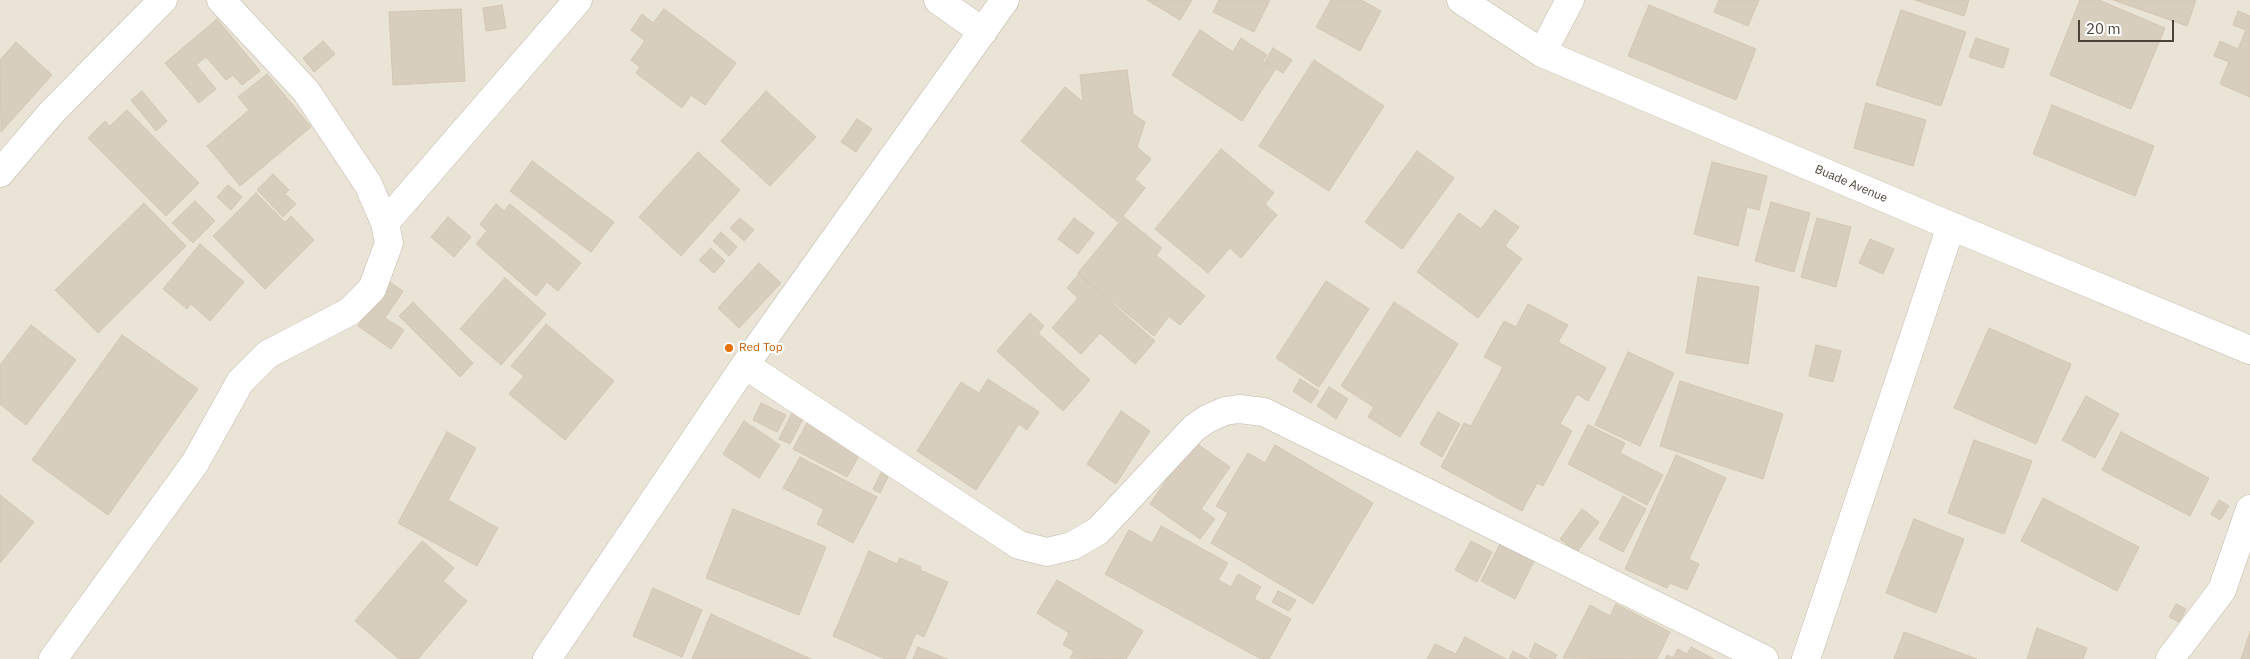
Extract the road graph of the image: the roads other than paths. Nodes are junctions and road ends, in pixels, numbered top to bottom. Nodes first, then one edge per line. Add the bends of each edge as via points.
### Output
1 (163, 0) edge
2 (221, 0) edge
3 (578, 0) edge
4 (938, 0) edge
5 (1005, 0) edge
6 (1461, 0) edge
7 (1570, 0) edge
8 (983, 32) junction
9 (1542, 52) junction
10 (0, 173) edge
11 (385, 222) junction
12 (1951, 226) junction
13 (2250, 350) edge
14 (744, 365) junction
15 (2250, 509) edge
16 (557, 655) edge
17 (53, 659) edge
18 (1764, 659) edge
19 (1806, 659) edge
20 (2170, 659) edge

1 - 10 street via 52,112
2 - 11 street via 306,91 368,184
3 - 11 street
4 - 8 street
5 - 8 street
6 - 9 street, Buade Avenue
7 - 9 street
8 - 14 street
9 - 12 street, Buade Avenue
11 - 17 street via 389,243 372,290 349,312 268,354 240,382 195,463
12 - 13 street, Buade Avenue
12 - 19 street
14 - 16 street
14 - 18 street via 1019,545 1047,552 1072,546 1098,531 1194,428 1207,419 1239,409 1264,412
15 - 20 street via 2222,590

